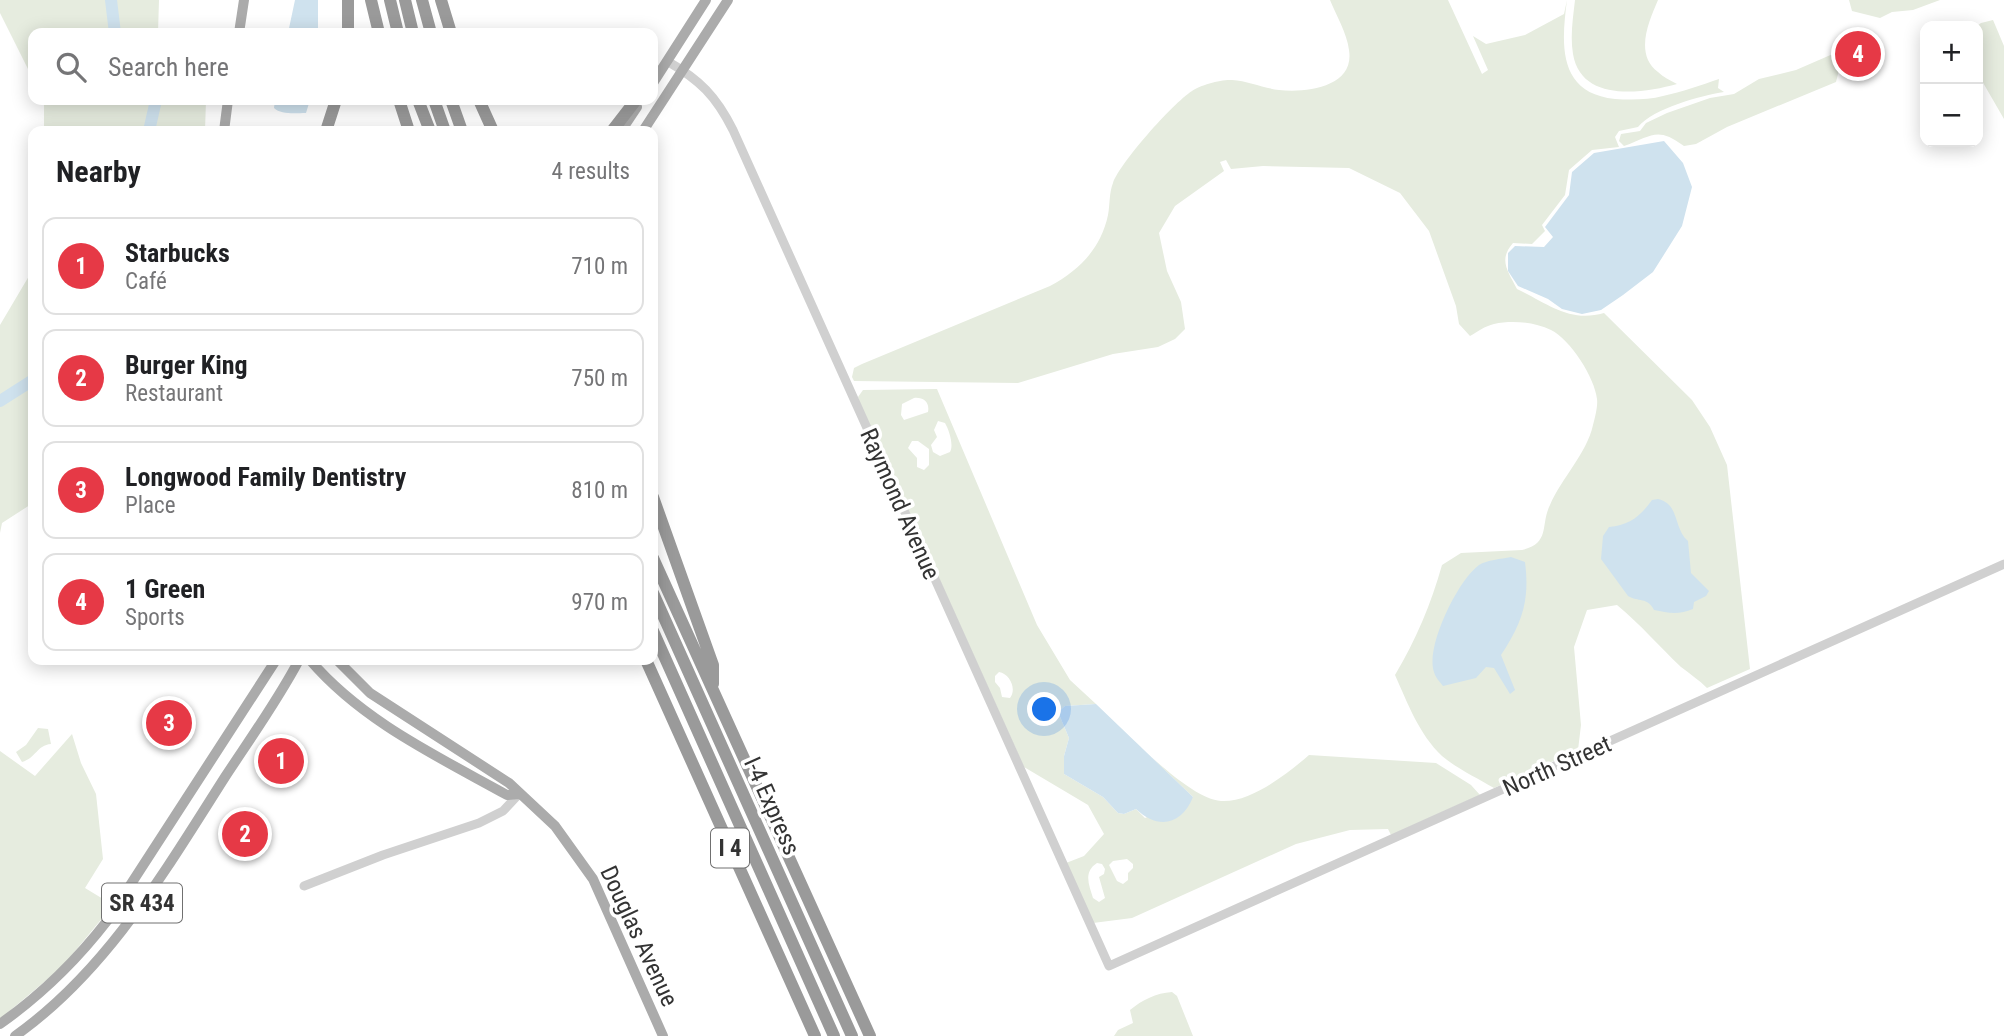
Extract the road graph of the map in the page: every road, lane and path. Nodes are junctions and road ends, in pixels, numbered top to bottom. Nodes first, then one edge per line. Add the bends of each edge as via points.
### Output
1 (244, 0) edge
2 (348, 0) edge
3 (371, 0) edge
4 (390, 0) edge
5 (405, 0) edge
6 (422, 0) edge
7 (441, 0) edge
8 (706, 0) edge
9 (728, 0) edge
10 (240, 28) edge
11 (348, 28) edge
12 (378, 28) edge
13 (397, 28) edge
14 (412, 28) edge
15 (430, 28) edge
16 (449, 28) edge
17 (667, 61) junction
18 (682, 69) junction
19 (658, 75) edge
20 (227, 105) edge
21 (334, 105) edge
22 (401, 105) edge
23 (420, 105) edge
24 (436, 105) edge
25 (453, 105) edge
26 (481, 105) edge
27 (632, 105) edge
28 (639, 105) edge
29 (225, 126) edge
30 (328, 126) edge
31 (408, 126) edge
32 (428, 126) edge
33 (443, 126) edge
34 (460, 126) edge
35 (491, 126) edge
36 (616, 126) edge
37 (624, 126) edge
38 (646, 126) edge
39 (658, 511) edge
40 (2004, 564) edge
41 (658, 569) edge
42 (658, 604) edge
43 (658, 642) edge
44 (273, 665) edge
45 (296, 665) edge
46 (315, 665) edge
47 (342, 665) edge
48 (648, 665) edge
49 (713, 688) junction
50 (519, 794) junction
51 (304, 886) dead end
52 (1109, 967) joint
53 (0, 1024) edge
54 (15, 1036) edge
55 (663, 1036) edge
56 (815, 1036) edge
57 (834, 1036) edge
58 (852, 1036) edge
59 (870, 1036) edge

1 - 10 main road
2 - 11 highway
3 - 12 highway
4 - 13 highway
5 - 14 highway
6 - 15 highway
7 - 16 highway
8 - 17 main road
9 - 18 main road
17 - 18 street, Raymond Avenue
17 - 19 main road
18 - 38 main road
18 - 52 street, Raymond Avenue via 716,99 733,130
20 - 29 main road
21 - 30 highway
22 - 31 highway
23 - 32 highway
24 - 33 highway
25 - 34 highway
26 - 35 highway
27 - 36 highway
28 - 37 main road
39 - 49 highway via 713,665
40 - 52 street, North Street
41 - 49 highway, I 4
42 - 58 highway, I-4 Express
43 - 57 highway, I-4 Express
44 - 53 main road, SR 434 via 107,921 52,983
45 - 54 main road, SR 434 via 122,932 64,997
46 - 50 main road via 350,700 412,742 507,795
47 - 50 main road, Douglas Avenue via 370,693
48 - 56 highway, I 4
49 - 59 highway, I 4
50 - 51 street via 503,811 479,823
50 - 55 main road, Douglas Avenue via 555,826 593,880

